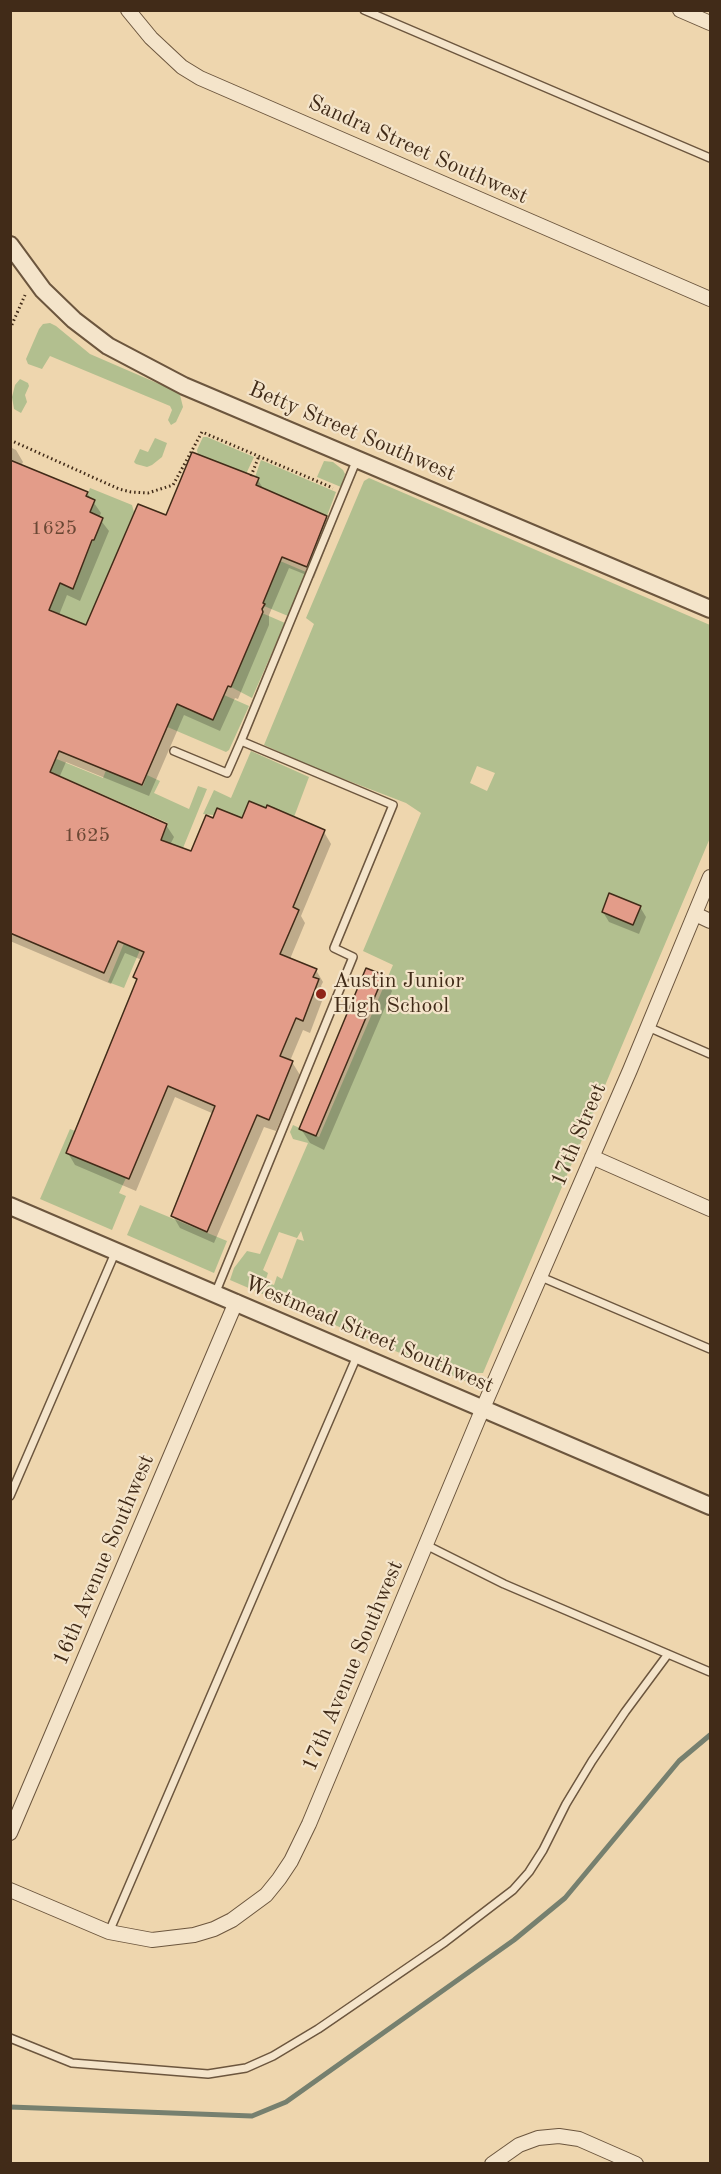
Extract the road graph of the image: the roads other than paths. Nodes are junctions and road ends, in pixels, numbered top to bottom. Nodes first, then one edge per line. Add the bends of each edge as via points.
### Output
1 (128, 10) edge
2 (364, 10) edge
3 (680, 10) edge
4 (711, 23) edge
5 (711, 159) edge
6 (10, 245) edge
7 (711, 299) edge
8 (357, 459) junction
9 (711, 609) edge
10 (241, 741) junction
11 (174, 751) dead end
12 (711, 877) edge
13 (695, 914) junction
14 (711, 921) edge
15 (648, 1027) junction
16 (711, 1054) edge
17 (592, 1157) junction
18 (10, 1206) edge
19 (711, 1209) edge
20 (116, 1251) junction
21 (541, 1277) junction
22 (215, 1294) junction
23 (236, 1302) junction
24 (711, 1349) edge
25 (357, 1355) junction
26 (483, 1408) junction
27 (10, 1496) edge
28 (711, 1506) edge
29 (426, 1545) junction
30 (668, 1654) junction
31 (711, 1672) edge
32 (10, 1833) edge
33 (10, 1890) edge
34 (109, 1932) junction
35 (10, 2038) edge
36 (492, 2163) edge
37 (636, 2163) edge

1 - 7 street, Sandra Street Southwest via 151,38 200,78
2 - 5 lane
3 - 4 street
6 - 8 street, Betty Street Southwest via 45,293 108,346 183,386
8 - 9 street, Betty Street Southwest
8 - 10 lane
10 - 11 lane via 227,773
10 - 22 lane via 393,805 334,948 353,957
12 - 13 street, 17th Street
13 - 14 street
13 - 15 street, 17th Street
15 - 16 lane
15 - 17 street, 17th Street
17 - 19 street
17 - 21 street, 17th Street
18 - 20 street, Westmead Street Southwest
20 - 22 street, Westmead Street Southwest
20 - 27 lane
21 - 24 lane
21 - 26 street, 17th Street
22 - 23 street, Westmead Street Southwest
23 - 25 street, Westmead Street Southwest
23 - 32 street, 16th Avenue Southwest
25 - 26 street, Westmead Street Southwest
25 - 34 lane
26 - 28 street, Westmead Street Southwest
26 - 29 street, 17th Avenue Southwest
29 - 30 lane via 504,1584
29 - 34 street, 17th Avenue Southwest via 309,1824 291,1861 266,1895 214,1929 173,1939 152,1940
30 - 31 lane
30 - 35 lane via 592,1761 543,1850 513,1890 318,2029 246,2068 208,2074 72,2063
33 - 34 street, 17th Avenue Southwest
36 - 37 street via 519,2145 559,2136 579,2139

